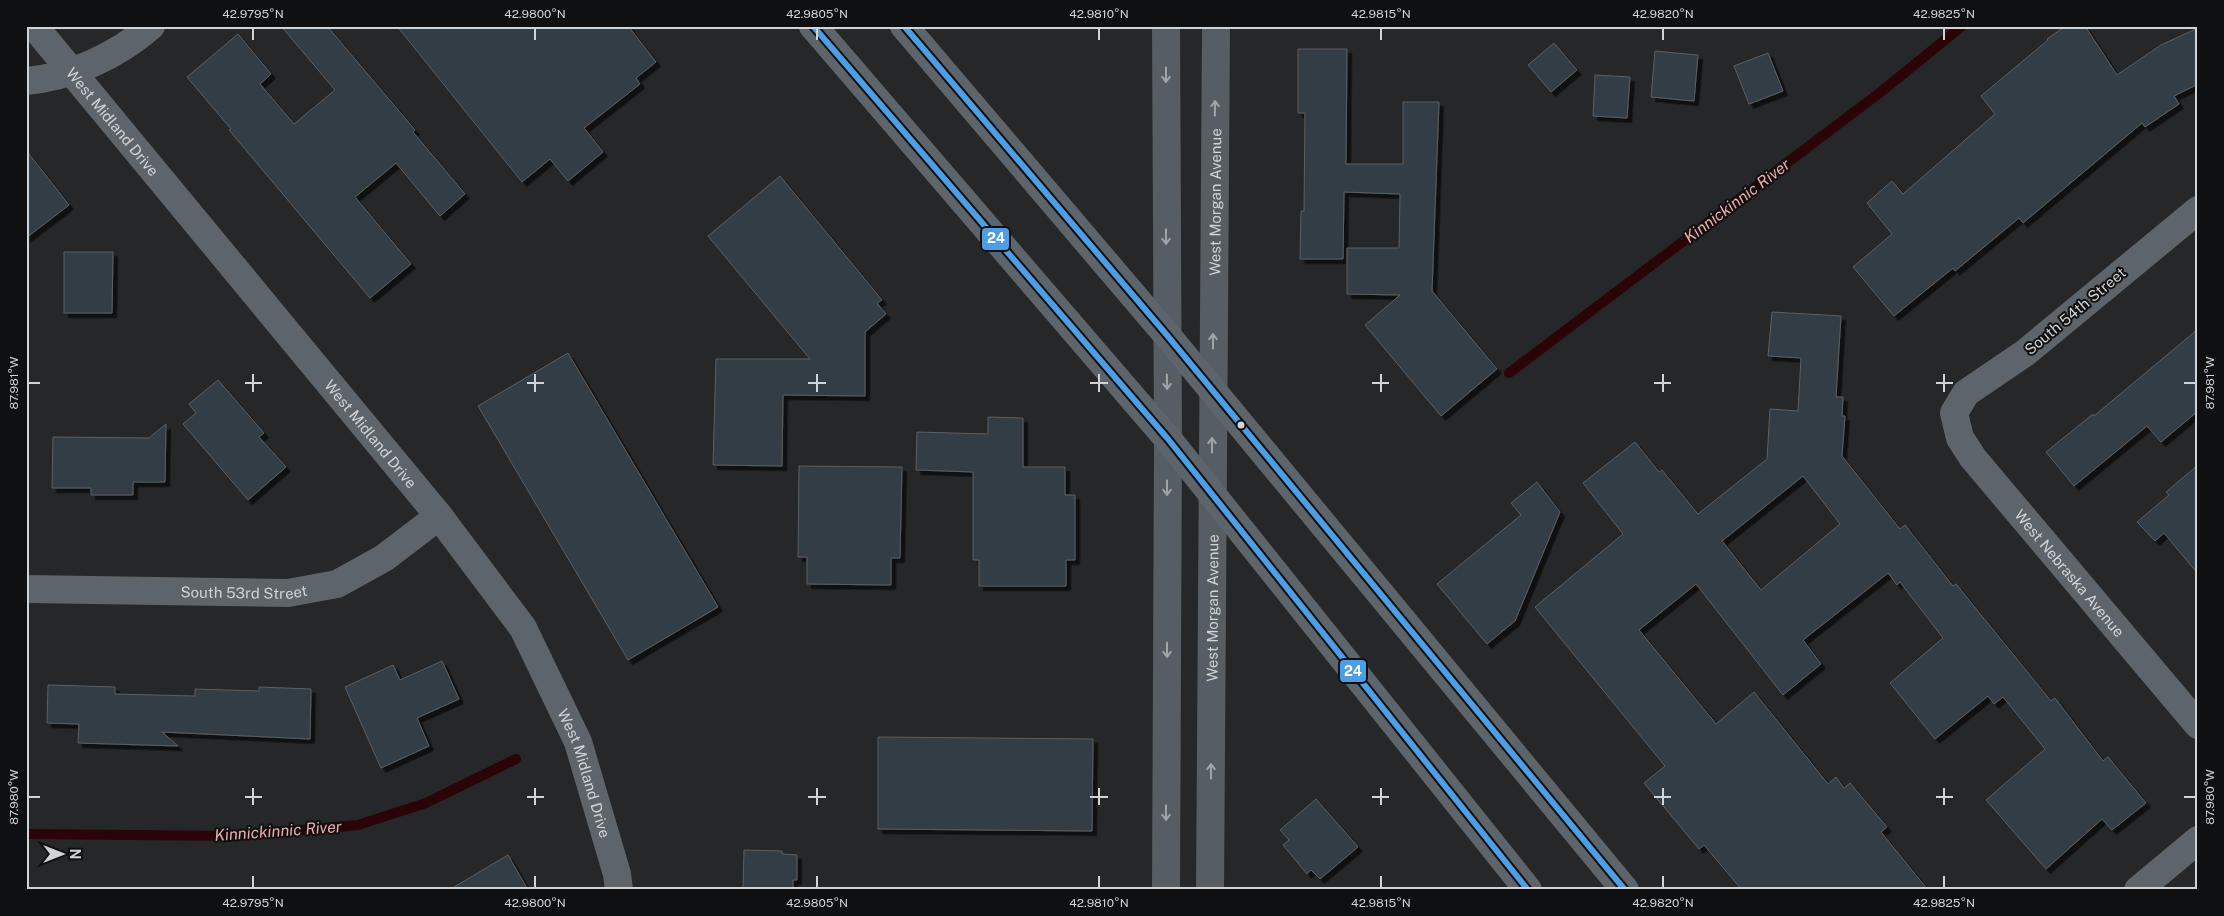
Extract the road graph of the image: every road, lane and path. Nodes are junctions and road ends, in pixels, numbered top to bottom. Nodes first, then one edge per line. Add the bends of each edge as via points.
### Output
1 (34, 26) edge
2 (151, 26) edge
3 (813, 26) edge
4 (904, 26) edge
5 (1166, 26) edge
6 (1216, 26) edge
7 (73, 71) junction
8 (26, 81) edge
9 (2198, 210) edge
10 (1166, 334) junction
11 (1212, 390) junction
12 (1954, 413) joint
13 (1168, 439) junction
14 (1213, 494) junction
15 (439, 516) junction
16 (26, 590) edge
17 (2198, 726) edge
18 (2198, 840) edge
19 (620, 890) edge
20 (1166, 890) edge
21 (1210, 890) edge
22 (1528, 890) edge
23 (1626, 890) edge
24 (2138, 890) edge

1 - 7 street, West Midland Drive
2 - 7 street via 112,53
3 - 13 main road
4 - 10 main road
5 -> 10 street
11 -> 6 street, West Morgan Avenue
7 - 8 street
7 - 15 street, West Midland Drive
9 - 12 street, South 54th Street via 2026,353 1966,393
10 - 11 main road
10 -> 13 street
14 -> 11 street, West Morgan Avenue
11 - 23 main road
12 - 17 street, West Nebraska Avenue via 1960,438 1973,458
13 - 14 main road
13 -> 20 street
21 -> 14 street, West Morgan Avenue
14 - 22 main road
15 - 16 street, South 53rd Street via 384,558 337,584 288,593
15 - 19 street, West Midland Drive via 523,628 578,742
18 - 24 street

